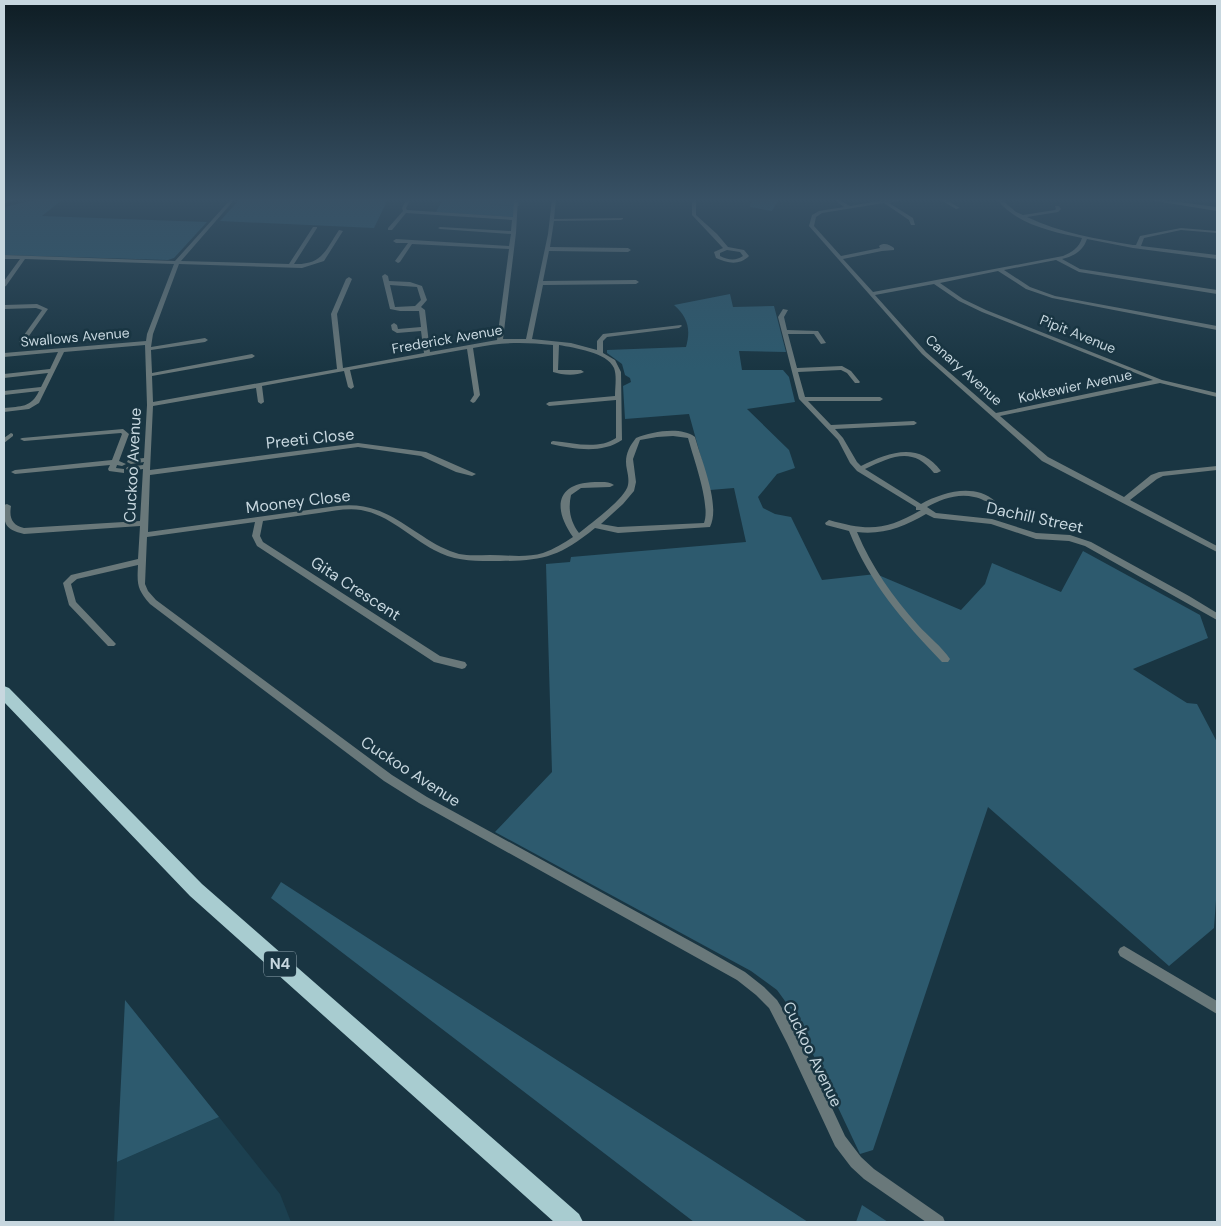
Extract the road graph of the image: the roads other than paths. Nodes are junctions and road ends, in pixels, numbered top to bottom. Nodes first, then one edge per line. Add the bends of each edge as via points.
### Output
1 (182, 256) edge
2 (296, 256) edge
3 (324, 256) edge
4 (401, 256) edge
5 (510, 256) edge
6 (546, 256) edge
7 (718, 256) edge
8 (746, 256) edge
9 (848, 256) edge
10 (1062, 256) edge
11 (4, 257) edge
12 (24, 257) junction
13 (839, 258) joint
14 (1056, 258) junction
15 (398, 261) dead end
16 (177, 262) junction
17 (290, 266) junction
18 (998, 269) junction
19 (385, 276) dead end
20 (349, 279) dead end
21 (636, 282) dead end
22 (935, 282) junction
23 (541, 283) junction
24 (387, 284) junction
25 (4, 285) edge
26 (1217, 292) edge
27 (872, 294) junction
28 (7, 307) edge
29 (417, 308) junction
30 (785, 310) dead end
31 (4, 315) edge
32 (394, 325) dead end
33 (679, 326) dead end
34 (1217, 328) edge
35 (424, 329) junction
36 (785, 332) junction
37 (205, 340) dead end
38 (500, 341) junction
39 (530, 341) junction
40 (22, 342) dead end
41 (823, 343) dead end
42 (556, 344) junction
43 (148, 346) junction
44 (470, 347) junction
45 (62, 350) junction
46 (600, 353) junction
47 (428, 354) junction
48 (4, 355) edge
49 (252, 356) dead end
50 (343, 370) junction
51 (794, 370) junction
52 (52, 372) junction
53 (581, 372) dead end
54 (149, 375) junction
55 (4, 376) edge
56 (1160, 381) junction
57 (857, 382) dead end
58 (259, 386) junction
59 (351, 387) dead end
60 (44, 389) junction
61 (4, 392) edge
62 (1217, 396) edge
63 (618, 398) junction
64 (802, 399) junction
65 (880, 399) dead end
66 (473, 401) dead end
67 (261, 402) dead end
68 (549, 404) dead end
69 (150, 405) junction
70 (4, 410) edge
71 (995, 415) junction
72 (914, 423) dead end
73 (828, 427) junction
74 (10, 435) dead end
75 (24, 439) dead end
76 (4, 441) edge
77 (552, 443) dead end
78 (629, 460) joint
79 (119, 466) joint
80 (131, 466) dead end
81 (148, 466) junction
82 (1217, 468) edge
83 (860, 469) junction
84 (937, 471) dead end
85 (15, 472) dead end
86 (472, 474) dead end
87 (610, 485) dead end
88 (991, 501) dead end
89 (1124, 501) junction
90 (7, 506) dead end
91 (922, 510) junction
92 (259, 519) junction
93 (145, 523) junction
94 (829, 523) dead end
95 (593, 525) junction
96 (852, 529) junction
97 (144, 535) junction
98 (578, 537) junction
99 (1217, 549) edge
100 (142, 560) junction
101 (1217, 617) edge
102 (111, 644) dead end
103 (945, 659) dead end
104 (462, 665) dead end
105 (4, 692) edge
106 (1124, 952) dead end
107 (1217, 1008) edge
108 (571, 1222) edge
109 (938, 1222) edge

1 - 16 street, Cuckoo Avenue
2 - 17 street
3 - 17 street via 302,266
4 - 15 street
5 - 38 street
6 - 23 street
7 - 8 street via 732,261
9 - 13 street
10 - 14 street
11 - 12 street
12 - 16 street
12 - 25 street
13 - 27 street, Canary Avenue
14 - 18 street
14 - 26 street via 1079,270
16 - 17 street
16 - 43 street, Cuckoo Avenue
18 - 22 street
18 - 34 street via 1028,288 1054,297
19 - 24 street
20 - 50 street via 334,314
21 - 23 street
22 - 27 street
22 - 56 street, Pipit Avenue via 984,311
23 - 39 street
24 - 29 street via 392,308
24 - 29 street via 418,286 424,298
27 - 71 street, Canary Avenue via 924,353
28 - 31 street
28 - 40 street via 38,306 45,309
29 - 35 street via 422,310
30 - 36 street via 781,318
32 - 35 street via 397,331
33 - 46 street via 605,335 600,340
35 - 47 street
36 - 41 street via 816,332
36 - 51 street
37 - 43 street, Swallows Avenue
38 - 39 street, Frederick Avenue
38 - 44 street, Frederick Avenue
39 - 42 street, Frederick Avenue
42 - 46 street, Frederick Avenue
42 - 53 street via 555,371
43 - 45 street, Swallows Avenue
43 - 54 street, Cuckoo Avenue
44 - 47 street, Frederick Avenue
44 - 66 street via 477,395
45 - 48 street, Swallows Avenue
45 - 52 street
46 - 63 street via 616,365
47 - 50 street, Frederick Avenue
49 - 54 street
50 - 58 street, Frederick Avenue
50 - 59 street
51 - 57 street via 842,368
51 - 64 street
52 - 55 street
52 - 60 street
54 - 69 street, Cuckoo Avenue
56 - 62 street, Pipit Avenue
56 - 71 street, Kokkewier Avenue
58 - 67 street
58 - 69 street, Frederick Avenue
60 - 61 street
60 - 70 street via 34,405
63 - 68 street
63 - 77 street via 620,436 617,442 592,446
64 - 65 street
64 - 73 street
69 - 81 street, Cuckoo Avenue
71 - 89 street, Canary Avenue via 1045,459
72 - 73 street
73 - 83 street via 841,439
74 - 76 street
75 - 79 street via 123,431 126,434
78 - 95 street, Mooney Close via 633,475 631,490
78 - 95 street via 636,442 643,437 681,434 690,437 706,491 710,523 704,527 638,530
79 - 85 street
80 - 81 street, Preeti Close
81 - 86 street, Preeti Close via 358,445 423,454
81 - 93 street, Cuckoo Avenue
82 - 89 street via 1162,474
83 - 84 street via 892,457 911,455 925,459
83 - 91 street
87 - 98 street via 574,487 567,494 567,519
88 - 91 street via 980,494 960,492 941,498
89 - 99 street, Canary Avenue
90 - 93 street via 7,522 24,531
91 - 96 street via 891,529
91 - 101 street, Dachill Street via 944,517 1001,524 1036,536 1081,541
92 - 97 street, Mooney Close
92 - 98 street, Mooney Close via 337,508 364,508 447,553 472,558 503,559 548,554
92 - 104 street, Gita Crescent via 256,536 260,544 437,659
93 - 97 street, Cuckoo Avenue
94 - 96 street
95 - 98 street, Mooney Close
96 - 103 street via 875,580
97 - 100 street, Cuckoo Avenue
100 - 102 street via 74,577 67,583 72,603
100 - 109 street, Cuckoo Avenue via 141,584 148,597 368,765 423,800 741,976 760,991 781,1015 840,1141 856,1162
105 - 108 highway, N4 via 196,890
106 - 107 street

